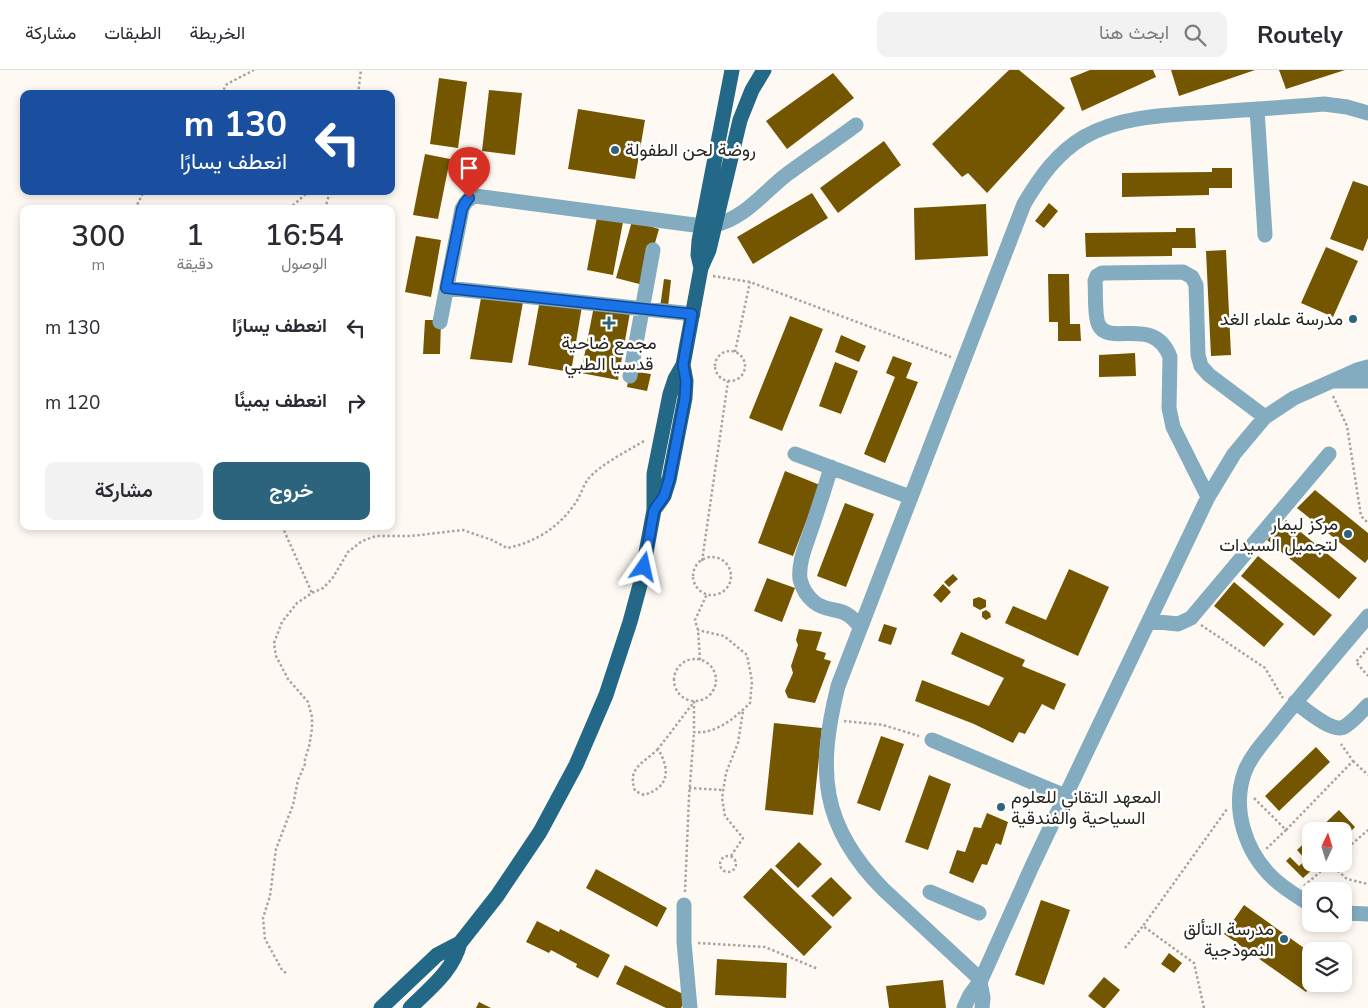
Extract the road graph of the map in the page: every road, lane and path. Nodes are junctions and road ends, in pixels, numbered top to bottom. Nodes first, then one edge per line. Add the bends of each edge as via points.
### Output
1 (254, 70) edge
2 (361, 70) edge
3 (732, 70) edge
4 (764, 70) edge
5 (223, 90) edge
6 (358, 90) edge
7 (1257, 109) junction
8 (1368, 113) edge
9 (856, 125) dead end
10 (305, 195) edge
11 (293, 205) edge
12 (709, 225) junction
13 (1265, 235) dead end
14 (653, 250) dead end
15 (700, 271) junction
16 (750, 282) junction
17 (446, 288) junction
18 (643, 309) junction
19 (692, 314) junction
20 (440, 322) dead end
21 (735, 352) junction
22 (964, 362) junction
23 (683, 365) junction
24 (1368, 367) edge
25 (630, 376) dead end
26 (728, 381) junction
27 (1331, 382) junction
28 (1368, 382) edge
29 (1266, 416) junction
30 (663, 431) junction
31 (795, 454) dead end
32 (1329, 454) dead end
33 (831, 468) junction
34 (910, 497) junction
35 (1208, 497) junction
36 (654, 510) junction
37 (1368, 522) edge
38 (284, 530) edge
39 (702, 561) junction
40 (312, 593) junction
41 (707, 594) junction
42 (1368, 616) edge
43 (1191, 618) junction
44 (1149, 621) junction
45 (860, 627) junction
46 (698, 630) junction
47 (1368, 648) edge
48 (700, 660) junction
49 (1368, 676) edge
50 (694, 701) junction
51 (1295, 702) junction
52 (1368, 706) edge
53 (744, 709) junction
54 (844, 721) dead end
55 (694, 732) junction
56 (926, 738) joint
57 (1341, 744) dead end
58 (658, 749) junction
59 (1353, 761) junction
60 (1368, 775) edge
61 (690, 788) junction
62 (723, 790) junction
63 (1239, 791) junction
64 (1065, 796) junction
65 (1286, 830) junction
66 (1368, 830) edge
67 (1352, 844) edge
68 (731, 856) junction
69 (1256, 858) junction
70 (1321, 872) edge
71 (1340, 872) edge
72 (1368, 884) edge
73 (930, 892) dead end
74 (1294, 895) junction
75 (1302, 899) edge
76 (684, 905) joint
77 (979, 913) dead end
78 (1352, 913) edge
79 (1368, 914) edge
80 (1143, 926) junction
81 (684, 942) junction
82 (460, 943) junction
83 (1125, 948) dead end
84 (818, 969) dead end
85 (286, 973) dead end
86 (981, 981) junction
87 (380, 1008) edge
88 (410, 1008) edge
89 (690, 1008) edge
90 (964, 1008) edge
91 (982, 1008) edge
92 (1204, 1008) edge

1 - 5 path via 227,84
2 - 6 path
3 - 12 main road
4 - 12 main road via 740,120
7 - 8 street via 1324,104
7 - 13 street
7 - 22 street via 1174,115 1114,124 1084,137 1059,155 1024,204
9 - 12 street via 786,175 740,215
10 - 11 path
12 - 15 main road via 709,250
12 - 17 street via 475,196 469,198 462,209
14 - 18 street
15 - 16 path
15 - 19 main road
16 - 21 path
16 - 22 path
17 - 18 street
17 - 20 street
18 - 19 street
18 - 25 street
19 - 23 main road
21 - 26 path via 742,358 744,372 737,379
21 - 26 path via 720,355 715,363 716,373
22 - 34 street
23 - 30 main road via 672,386
23 - 36 main road via 686,389 669,480 664,496
24 - 27 street
26 - 39 path
27 - 28 street
27 - 29 street via 1294,398
27 - 37 path via 1347,426 1361,516
29 - 35 street via 1234,454
29 - 35 street via 1201,366 1196,285 1192,277 1183,272 1102,273 1097,276 1101,329 1153,336 1168,351 1169,408 1173,427
30 - 36 main road via 654,474
30 - 40 path via 611,461 588,479 577,501 557,526 538,538 507,548 463,530 376,536 362,541 348,552 332,579
31 - 33 street
32 - 43 street
33 - 34 street
33 - 45 street via 802,560 800,580 806,594 817,604 848,614
34 - 45 street
35 - 44 street
36 - 82 main road via 630,622 592,730 540,832 497,896
38 - 40 path
39 - 41 path via 694,570 694,582
39 - 41 path via 720,559 730,574 724,590 719,594
40 - 85 path via 297,603 282,622 274,643 276,656 288,679 308,702 312,717 310,747 276,849 270,896 263,918 265,940
41 - 46 path via 694,620
42 - 51 street
43 - 44 street via 1178,624
43 - 51 path via 1265,668 1283,698
44 - 64 street
45 - 86 street via 838,686 830,720 826,748 830,805 840,831 871,877
46 - 48 path
46 - 53 path via 724,636 747,655 752,681 750,703
47 - 49 path via 1356,662
48 - 50 path via 712,667 716,680 712,693
48 - 50 path via 681,665 675,678 682,696
50 - 55 path
50 - 58 path
51 - 52 street via 1337,728 1345,726
51 - 63 street via 1245,769
53 - 55 path via 720,726
53 - 62 path via 738,743
54 - 56 path via 883,725
55 - 61 path
56 - 64 street
57 - 59 path
58 - 58 path via 665,761 665,780 656,792 644,795 635,791 632,781 635,770 640,762
59 - 60 path
59 - 65 path
61 - 62 path
61 - 76 path
62 - 68 path via 725,816 743,838
63 - 65 path
63 - 69 street via 1241,820
63 - 80 path
64 - 86 street
65 - 69 path
66 - 67 path
68 - 68 path via 721,860 726,871 733,870 736,865
69 - 74 street
70 - 74 path
71 - 72 path via 1347,878
73 - 77 street
74 - 75 street
76 - 81 street
78 - 79 street
80 - 83 path
80 - 92 path via 1194,963
81 - 84 path via 765,947
81 - 89 street
82 - 87 main road via 437,955
82 - 88 main road via 450,968
86 - 90 street
86 - 91 street

